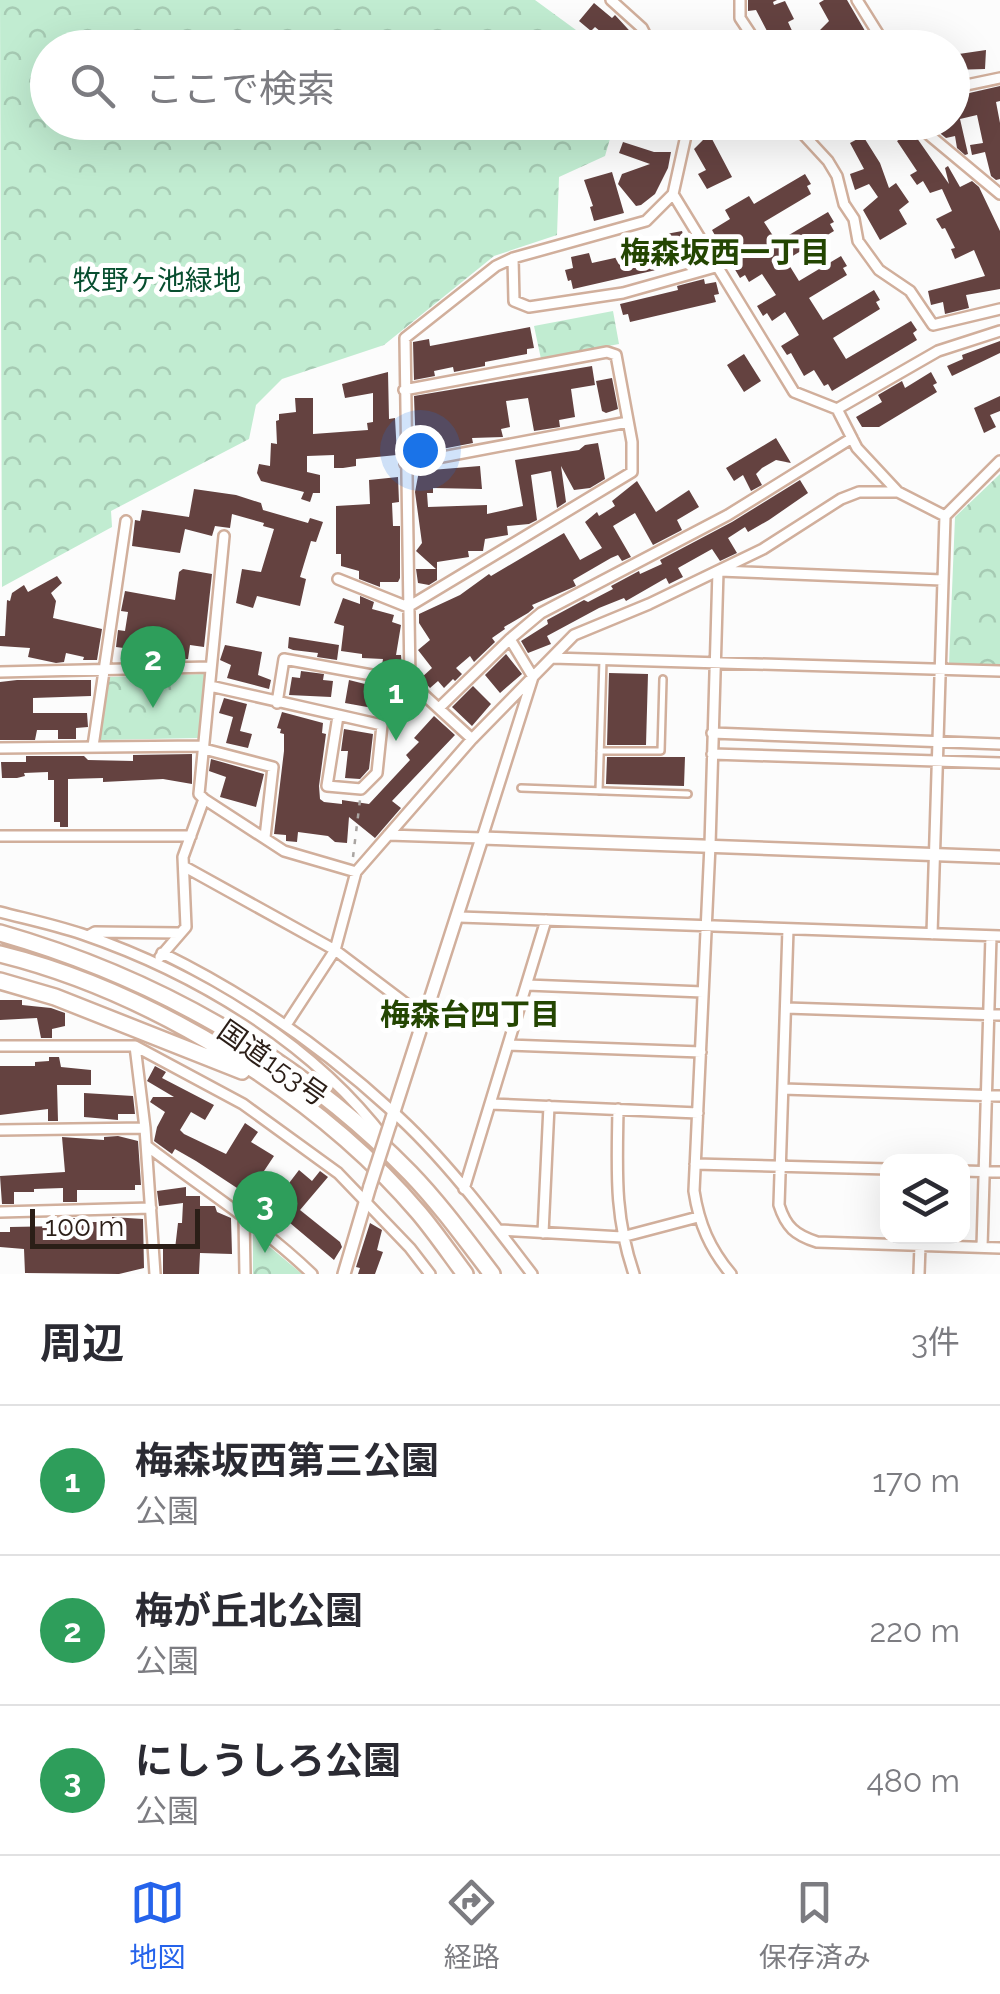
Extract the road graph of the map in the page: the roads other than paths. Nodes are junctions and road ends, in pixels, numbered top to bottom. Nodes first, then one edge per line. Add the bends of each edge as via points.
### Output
1 (611, 0) edge
2 (740, 0) edge
3 (857, 0) edge
4 (643, 30) edge
5 (748, 30) edge
6 (876, 30) edge
7 (1000, 78) edge
8 (970, 84) edge
9 (685, 140) edge
10 (809, 140) edge
11 (935, 140) edge
12 (674, 194) junction
13 (1000, 194) edge
14 (513, 258) junction
15 (719, 266) junction
16 (1000, 310) edge
17 (1000, 331) edge
18 (404, 390) junction
19 (838, 408) junction
20 (628, 422) junction
21 (852, 438) junction
22 (1000, 462) edge
23 (405, 464) junction
24 (898, 492) junction
25 (946, 516) junction
26 (126, 520) dead end
27 (224, 536) dead end
28 (718, 571) junction
29 (338, 579) dead end
30 (942, 580) junction
31 (408, 608) junction
32 (510, 639) junction
33 (552, 658) junction
34 (603, 660) junction
35 (714, 663) junction
36 (210, 667) junction
37 (940, 670) junction
38 (104, 671) junction
39 (0, 672) edge
40 (1000, 672) edge
41 (533, 677) junction
42 (663, 680) dead end
43 (410, 682) junction
44 (210, 686) junction
45 (276, 702) junction
46 (440, 708) junction
47 (338, 716) junction
48 (712, 733) junction
49 (472, 739) junction
50 (938, 742) junction
51 (1000, 744) edge
52 (93, 746) junction
53 (0, 748) edge
54 (204, 748) junction
55 (600, 750) junction
56 (712, 754) junction
57 (938, 761) junction
58 (1000, 763) edge
59 (521, 788) dead end
60 (599, 790) junction
61 (688, 794) dead end
62 (204, 799) junction
63 (388, 834) junction
64 (0, 836) edge
65 (191, 836) junction
66 (264, 838) junction
67 (482, 838) junction
68 (710, 845) junction
69 (934, 855) junction
70 (1000, 857) edge
71 (185, 867) junction
72 (354, 871) junction
73 (0, 912) edge
74 (459, 918) junction
75 (546, 920) junction
76 (706, 926) junction
77 (788, 929) junction
78 (0, 932) edge
79 (180, 932) junction
80 (932, 934) junction
81 (88, 936) junction
82 (996, 936) edge
83 (334, 950) junction
84 (162, 953) junction
85 (0, 954) edge
86 (155, 964) junction
87 (0, 981) edge
88 (527, 984) junction
89 (703, 992) junction
90 (786, 1008) junction
91 (994, 1015) edge
92 (426, 1018) junction
93 (286, 1025) junction
94 (508, 1044) junction
95 (0, 1046) edge
96 (136, 1046) junction
97 (700, 1052) junction
98 (270, 1081) junction
99 (783, 1088) junction
100 (986, 1096) junction
101 (1000, 1096) edge
102 (490, 1104) junction
103 (549, 1106) junction
104 (618, 1109) junction
105 (698, 1113) junction
106 (392, 1118) junction
107 (146, 1128) junction
108 (0, 1130) edge
109 (146, 1146) junction
110 (695, 1164) junction
111 (781, 1166) junction
112 (880, 1169) edge
113 (970, 1171) edge
114 (983, 1172) junction
115 (1000, 1172) edge
116 (412, 1175) junction
117 (464, 1189) junction
118 (366, 1200) junction
119 (150, 1208) junction
120 (0, 1212) edge
121 (244, 1216) junction
122 (698, 1217) junction
123 (499, 1230) junction
124 (543, 1233) junction
125 (622, 1237) junction
126 (920, 1245) junction
127 (982, 1247) junction
128 (1000, 1248) edge
129 (155, 1274) edge
130 (245, 1274) edge
131 (312, 1274) edge
132 (344, 1274) edge
133 (430, 1274) edge
134 (465, 1274) edge
135 (492, 1274) edge
136 (532, 1274) edge
137 (634, 1274) edge
138 (731, 1274) edge
139 (919, 1274) edge

1 - 4 street
2 - 5 street
3 - 6 street
7 - 8 street
9 - 12 street
10 - 16 street via 837,176 858,241 880,270 910,290 933,325
11 - 13 street
12 - 14 street via 646,221
12 - 15 street
14 - 15 street via 514,302 529,307 623,293
14 - 18 street via 405,338
15 - 19 street via 794,392
17 - 19 street via 938,352
18 - 20 street via 607,352 616,355
18 - 23 street
19 - 21 street
20 - 23 street
20 - 31 street via 632,472
21 - 24 street
21 - 32 street via 728,515 541,613
22 - 25 street
23 - 31 street
24 - 25 street
24 - 28 street via 841,499
25 - 30 street
26 - 38 street
27 - 36 street
28 - 30 street
28 - 33 street via 574,635
28 - 35 street
29 - 31 street
30 - 37 street
31 - 43 street
32 - 41 street
32 - 46 street
33 - 34 street
33 - 41 street
34 - 35 street
34 - 55 lane
35 - 37 street
35 - 48 street
36 - 38 street
36 - 44 street
37 - 40 street
37 - 50 street
38 - 39 street
38 - 52 street
41 - 49 street
41 - 67 street
42 - 55 lane via 661,750
43 - 45 street via 284,658
43 - 46 street
44 - 45 street
44 - 54 street
45 - 47 street
46 - 49 street
47 - 47 street via 382,725 377,773 362,789 327,786
48 - 50 street
48 - 56 street
49 - 63 street
50 - 51 street
50 - 57 street
52 - 53 street
52 - 54 street
54 - 62 street
54 - 66 street via 273,767
55 - 60 lane
56 - 57 street
56 - 68 street
57 - 58 street
57 - 69 street
59 - 60 lane
60 - 61 lane
62 - 65 street
62 - 66 street
63 - 67 street
63 - 72 street
64 - 65 street
65 - 71 street
66 - 72 street via 284,851
67 - 68 street
67 - 74 street
68 - 69 street
68 - 76 street
69 - 70 street
69 - 80 street
71 - 79 street via 186,927
71 - 83 street
72 - 83 street
73 - 81 street
74 - 75 street
74 - 92 street
75 - 76 street
75 - 88 street
76 - 77 street
76 - 89 street
77 - 80 street
77 - 90 street
78 - 116 highway, 国道153号 via 115,972 217,1023 322,1096
79 - 81 street
79 - 84 street
80 - 82 street
81 - 86 street
82 - 91 street
83 - 92 street
83 - 93 street
84 - 86 street
84 - 93 street
85 - 98 highway, 国道153号 via 149,1008
86 - 116 street via 235,1007 333,1080
87 - 98 highway
88 - 89 street
88 - 94 street
89 - 97 street
90 - 91 street
90 - 99 street
91 - 100 street
92 - 106 street
93 - 106 street
94 - 97 street
94 - 102 street
95 - 96 street
96 - 107 street
96 - 118 street via 243,1104
97 - 105 street
98 - 134 highway, 国道153号 via 418,1211
99 - 100 street
99 - 111 street
100 - 101 street
100 - 114 street
102 - 103 street
102 - 117 street
103 - 104 street
103 - 124 street
104 - 105 street
104 - 125 street
105 - 110 street
106 - 117 street
106 - 118 street, bridge
107 - 108 street
107 - 109 street
109 - 119 street
109 - 121 street
110 - 111 street
110 - 122 street
111 - 112 street
111 - 126 street via 779,1205 785,1224 799,1236
113 - 114 street
114 - 115 street
114 - 127 street
116 - 135 highway, 国道153号
117 - 123 street
118 - 132 street
118 - 133 street
119 - 120 street
119 - 129 street
121 - 130 street
121 - 131 street
122 - 125 street
122 - 138 street
123 - 124 street
123 - 136 street
124 - 125 street
125 - 137 street
126 - 127 street
126 - 139 street
127 - 128 street

